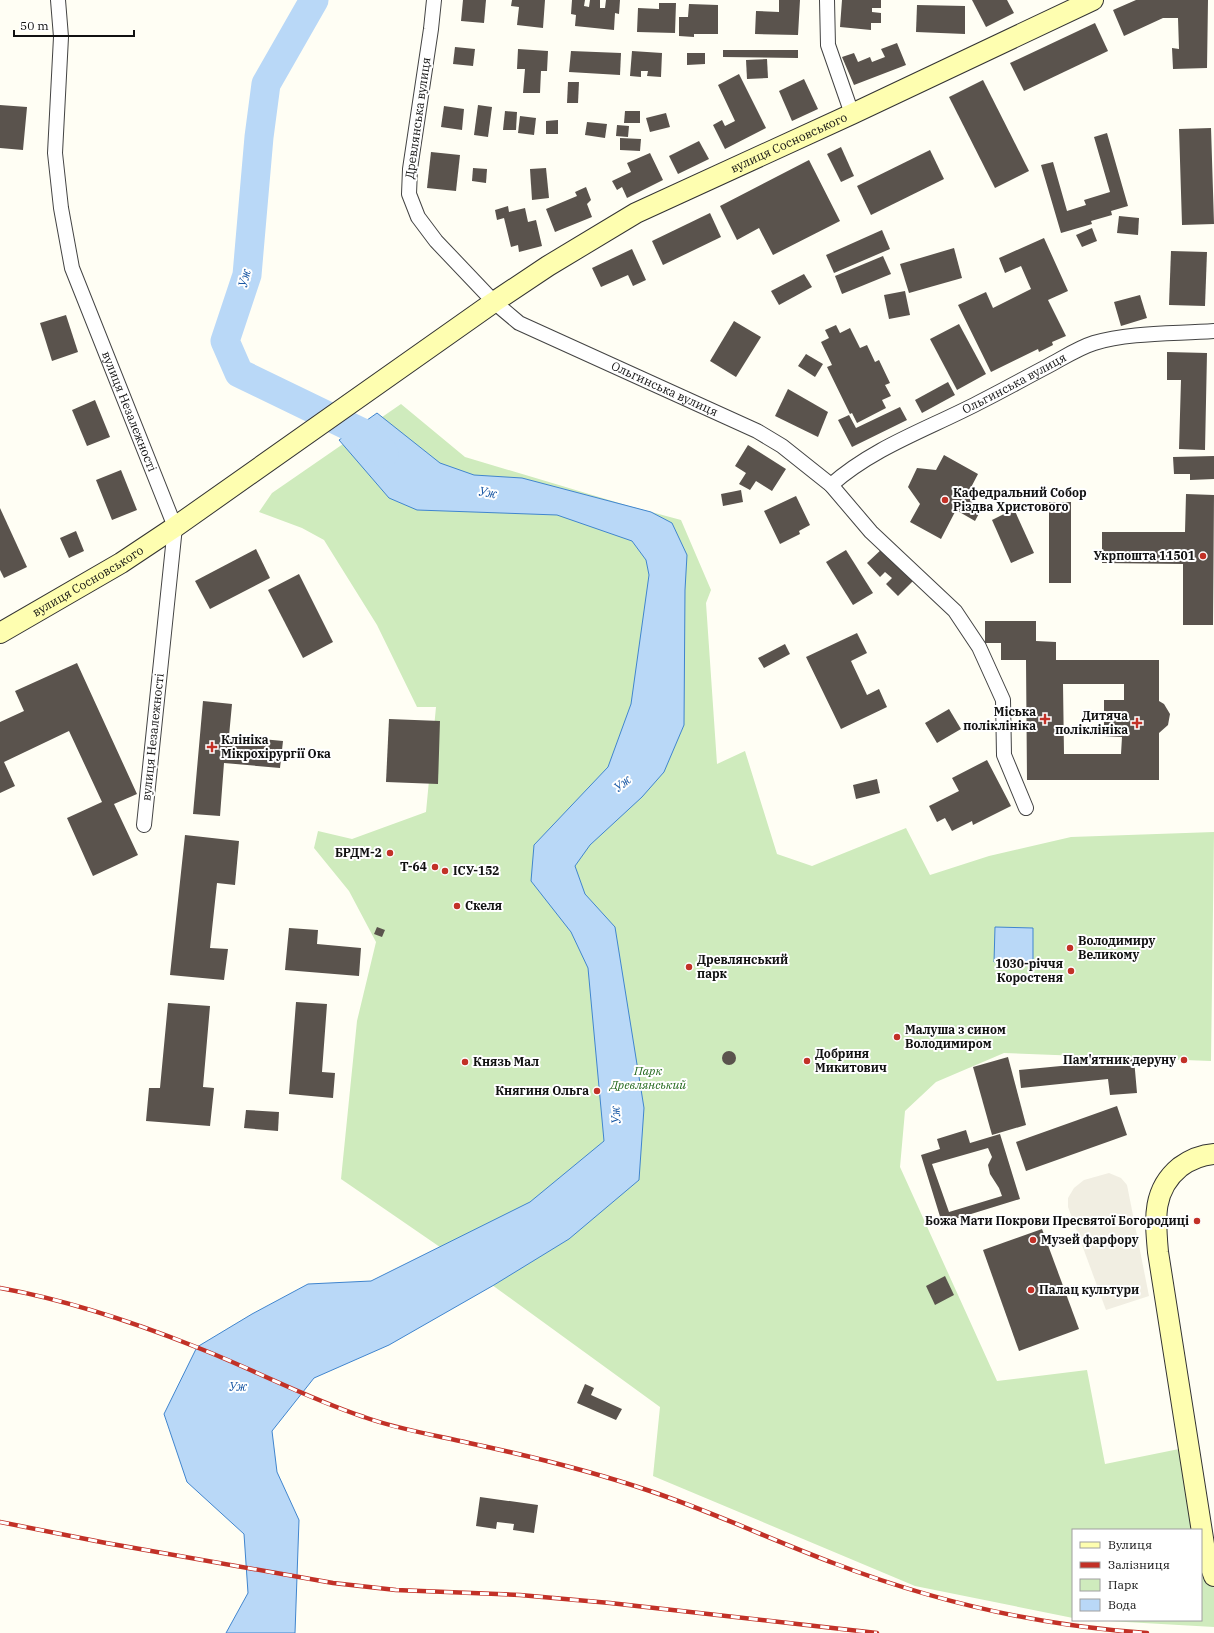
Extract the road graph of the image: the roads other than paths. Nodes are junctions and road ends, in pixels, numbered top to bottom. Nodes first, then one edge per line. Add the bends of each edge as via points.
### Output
1 (58, 0) edge
2 (434, 0) edge
3 (827, 0) edge
4 (1093, 0) edge
5 (852, 114) junction
6 (494, 302) junction
7 (1214, 331) edge
8 (831, 485) junction
9 (175, 527) junction
10 (0, 633) edge
11 (1026, 808) dead end
12 (144, 825) dead end
13 (1214, 1154) edge
14 (1202, 1529) edge
15 (1202, 1532) edge
16 (1214, 1576) edge

1 - 9 street, вулиця Незалежності via 61,37 55,152 60,208 72,268
2 - 6 street, Древлянська вулиця via 410,169 409,194 418,217 436,241
3 - 5 street via 828,44
4 - 5 street, вулиця Сосновського
5 - 6 street, вулиця Сосновського via 636,213
6 - 8 street, Ольгинська вулиця via 519,323 757,431 782,446
6 - 9 street, вулиця Сосновського
7 - 8 street, Ольгинська вулиця via 1130,337 1093,344 1072,352 976,404 868,456
8 - 11 street, Ольгинська вулиця via 871,532 955,611 979,647 1003,700 1004,755
9 - 10 street, вулиця Сосновського via 121,563
9 - 12 street, вулиця Незалежності
13 - 14 street via 1205,1154 1190,1160 1164,1185 1158,1200 1155,1224
15 - 16 street via 1205,1551

